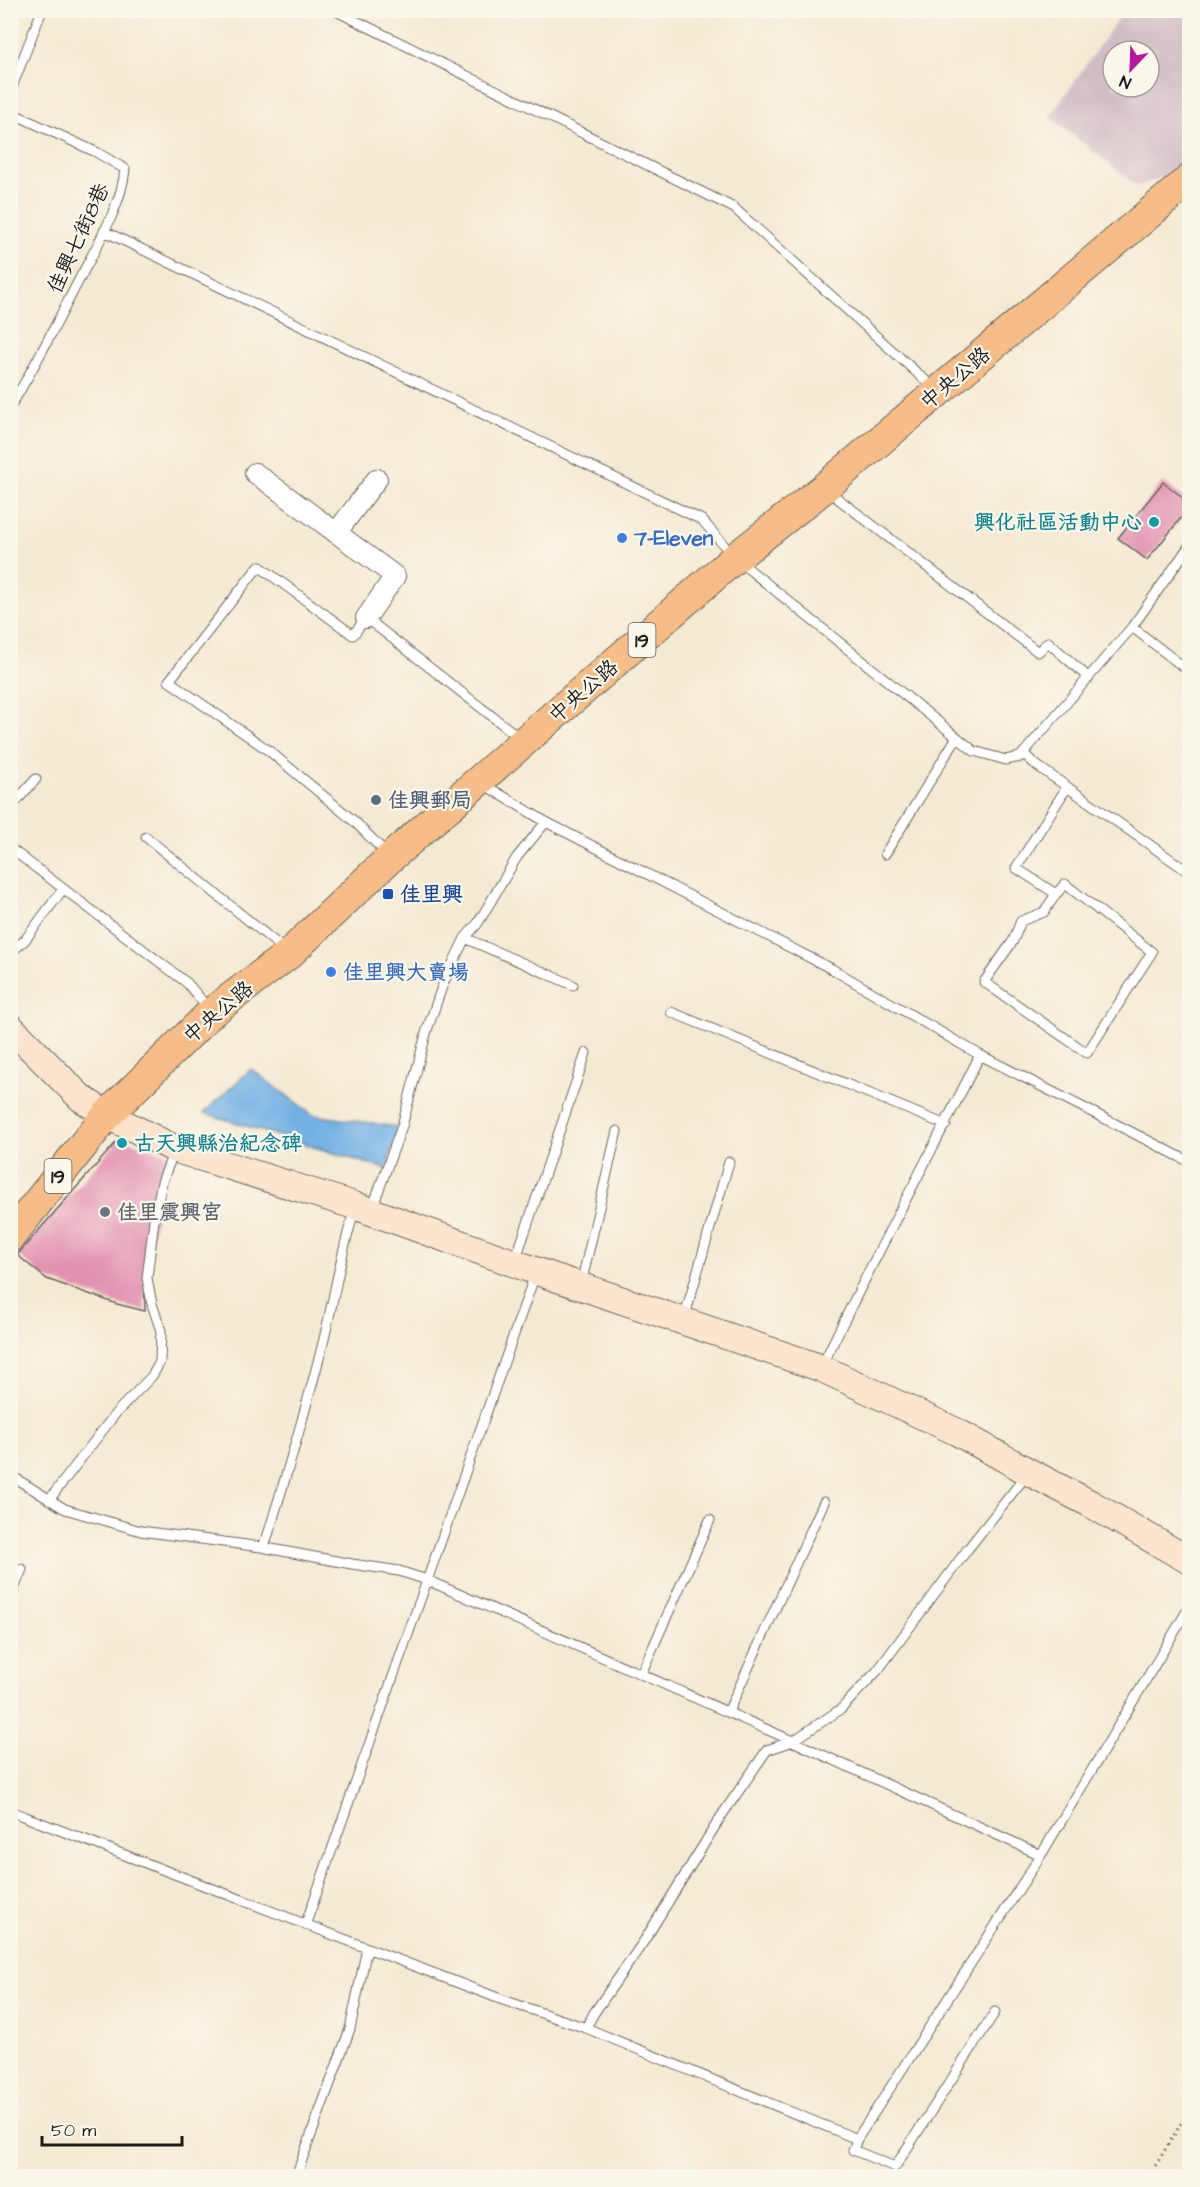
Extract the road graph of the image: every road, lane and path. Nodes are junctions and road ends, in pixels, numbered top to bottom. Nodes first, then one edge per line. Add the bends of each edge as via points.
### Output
1 (42, 10) edge
2 (334, 10) edge
3 (10, 92) edge
4 (10, 105) edge
5 (1190, 179) edge
6 (104, 231) junction
7 (939, 392) junction
8 (10, 407) edge
9 (255, 472) dead end
10 (377, 479) dead end
11 (824, 488) junction
12 (336, 533) junction
13 (1190, 545) edge
14 (735, 558) junction
15 (366, 618) junction
16 (1132, 627) junction
17 (1190, 672) edge
18 (1089, 678) junction
19 (957, 737) junction
20 (525, 742) junction
21 (1023, 753) junction
22 (36, 779) dead end
23 (479, 782) junction
24 (1066, 787) junction
25 (10, 808) edge
26 (546, 822) junction
27 (146, 837) dead end
28 (10, 848) edge
29 (885, 854) dead end
30 (391, 857) junction
31 (1190, 873) edge
32 (63, 889) junction
33 (1056, 894) junction
34 (465, 938) junction
35 (10, 953) edge
36 (289, 954) junction
37 (573, 985) dead end
38 (212, 1012) junction
39 (671, 1012) dead end
40 (13, 1035) edge
41 (586, 1053) dead end
42 (980, 1055) junction
43 (107, 1115) junction
44 (946, 1125) junction
45 (617, 1131) dead end
46 (175, 1149) junction
47 (729, 1162) dead end
48 (1190, 1162) edge
49 (364, 1209) junction
50 (10, 1237) edge
51 (525, 1267) junction
52 (581, 1286) junction
53 (684, 1322) junction
54 (821, 1368) junction
55 (1029, 1472) junction
56 (10, 1475) edge
57 (49, 1500) junction
58 (824, 1502) dead end
59 (710, 1520) dead end
60 (261, 1546) junction
61 (1190, 1562) edge
62 (22, 1569) dead end
63 (428, 1580) junction
64 (10, 1599) edge
65 (1190, 1606) edge
66 (641, 1674) junction
67 (728, 1712) junction
68 (793, 1741) junction
69 (10, 1811) edge
70 (1041, 1855) junction
71 (306, 1923) junction
72 (367, 1948) junction
73 (995, 2012) dead end
74 (586, 2028) junction
75 (1190, 2109) edge
76 (857, 2139) junction
77 (296, 2176) edge
78 (1149, 2176) edge

1 - 3 lane
2 - 7 lane via 734,208
4 - 6 lane, 佳興七街8巷 via 14,114 125,169
5 - 7 main road, 中央公路 / 19
6 - 8 lane, 佳興七街8巷
6 - 14 lane via 702,520
7 - 11 main road, 中央公路 / 19
9 - 12 street
10 - 12 street
11 - 14 main road, 中央公路 / 19
11 - 18 lane via 1038,652 1048,642
12 - 15 street via 395,576
13 - 16 lane
14 - 19 lane
14 - 20 main road, 中央公路 / 19
15 - 20 lane
15 - 30 lane via 353,635 259,566 169,681 268,750
16 - 17 lane
16 - 18 lane
18 - 21 lane
19 - 21 lane via 974,751 1006,760
19 - 29 lane
20 - 23 main road, 中央公路 / 19
21 - 24 lane
22 - 25 lane
23 - 26 lane
23 - 30 main road, 中央公路 / 19
24 - 31 lane
24 - 33 lane via 1016,868
26 - 34 lane via 517,857
26 - 42 lane via 832,969
27 - 36 lane
28 - 32 lane
30 - 36 main road, 中央公路 / 19
32 - 35 lane via 25,940
32 - 38 lane via 187,982
33 - 33 lane via 1044,912 1021,921 1013,941 984,982 1087,1053 1152,952 1065,884
34 - 37 lane
34 - 49 lane via 427,1030 402,1126 377,1195
36 - 38 main road, 中央公路 / 19
38 - 43 main road, 中央公路 / 19
39 - 44 lane
40 - 43 street via 81,1098
41 - 51 lane
42 - 44 lane
42 - 48 lane
43 - 46 street
43 - 50 main road, 中央公路 / 19
44 - 54 lane
45 - 52 lane
46 - 49 street
46 - 57 lane via 160,1191 147,1278 161,1331 160,1362
47 - 53 lane
49 - 51 street
49 - 60 lane via 344,1244 322,1346 287,1473 266,1541
51 - 52 street
51 - 63 lane
52 - 53 street
53 - 54 street
54 - 55 street via 957,1432
55 - 61 street
55 - 68 lane via 878,1670 841,1709
56 - 57 lane
57 - 60 lane via 65,1509 141,1531
58 - 67 lane
59 - 66 lane
60 - 63 lane via 399,1571
62 - 64 lane
63 - 66 lane
63 - 71 lane
65 - 70 lane
66 - 67 lane
67 - 68 lane
68 - 70 lane
68 - 74 lane via 767,1750
69 - 71 lane
70 - 76 lane
71 - 72 lane
72 - 74 lane
72 - 77 lane via 350,2029
73 - 76 lane via 895,2167 853,2150
74 - 76 lane
75 - 78 path

